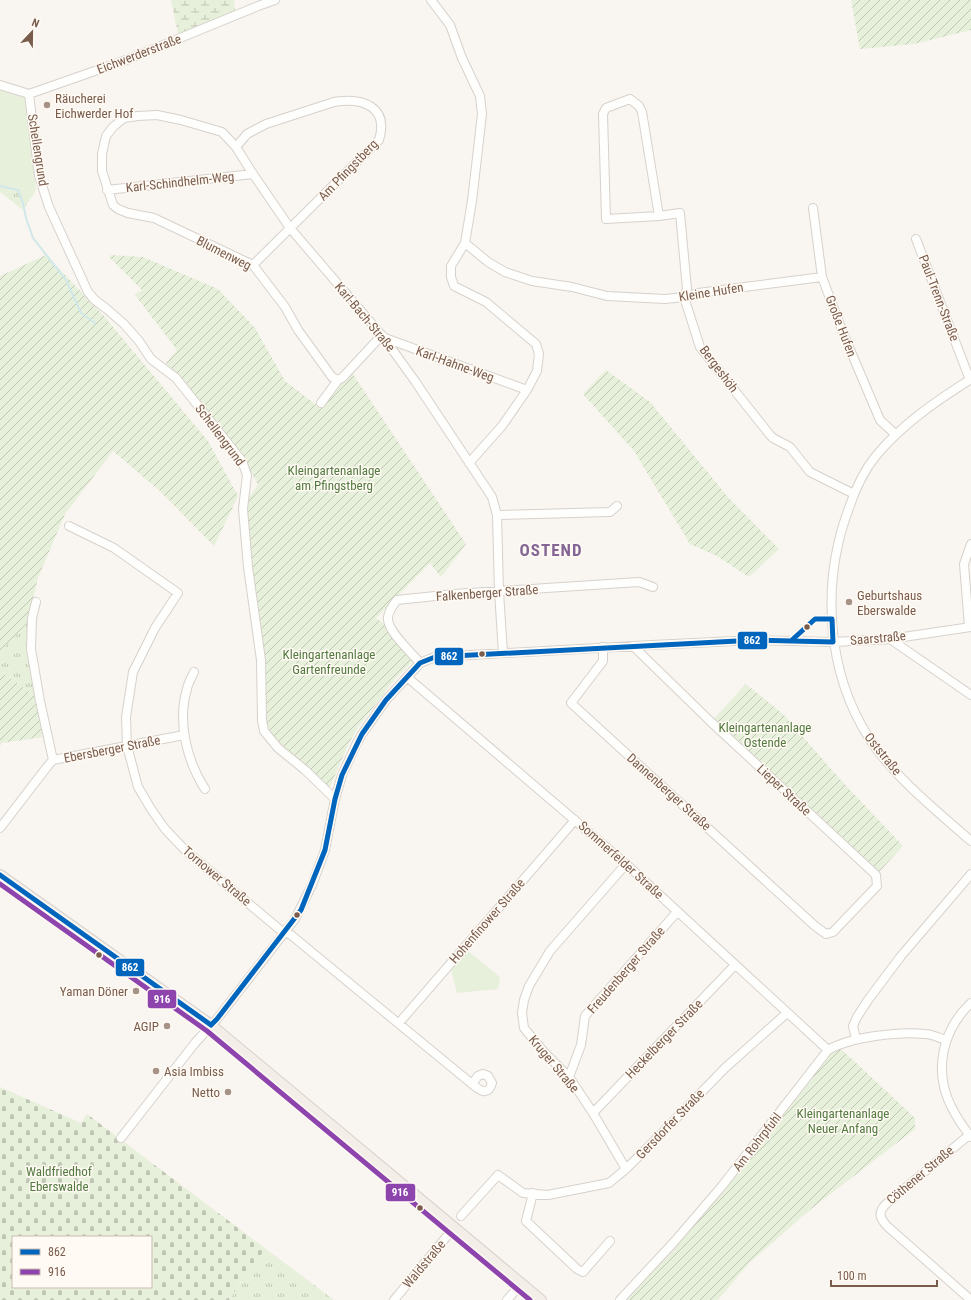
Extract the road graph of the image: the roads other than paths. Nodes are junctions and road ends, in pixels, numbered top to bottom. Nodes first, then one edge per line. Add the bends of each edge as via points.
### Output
1 (275, 0) edge
2 (431, 0) edge
3 (0, 85) edge
4 (29, 94) junction
5 (236, 147) junction
6 (102, 154) joint
7 (253, 174) junction
8 (107, 190) junction
9 (813, 208) dead end
10 (659, 216) junction
11 (290, 228) junction
12 (916, 239) dead end
13 (465, 243) junction
14 (253, 265) junction
15 (822, 277) junction
16 (684, 298) junction
17 (383, 337) junction
18 (971, 379) edge
19 (338, 380) junction
20 (526, 390) junction
21 (321, 403) dead end
22 (895, 434) junction
23 (469, 463) junction
24 (854, 494) junction
25 (617, 506) dead end
26 (497, 515) junction
27 (69, 526) dead end
28 (971, 544) edge
29 (653, 587) dead end
30 (499, 592) junction
31 (36, 602) dead end
32 (970, 627) edge
33 (890, 639) junction
34 (834, 642) junction
35 (633, 646) junction
36 (603, 648) junction
37 (503, 653) junction
38 (420, 663) junction
39 (194, 672) dead end
40 (407, 677) junction
41 (971, 695) edge
42 (184, 735) junction
43 (127, 746) junction
44 (53, 760) junction
45 (205, 789) dead end
46 (335, 799) junction
47 (575, 820) junction
48 (0, 828) edge
49 (971, 841) edge
50 (626, 864) junction
51 (971, 874) edge
52 (0, 875) edge
53 (678, 912) junction
54 (815, 926) joint
55 (285, 932) junction
56 (735, 965) junction
57 (971, 1003) edge
58 (787, 1013) junction
59 (399, 1023) junction
60 (211, 1025) junction
61 (856, 1039) junction
62 (946, 1040) junction
63 (828, 1050) junction
64 (568, 1077) junction
65 (472, 1084) dead end
66 (593, 1113) junction
67 (970, 1136) edge
68 (121, 1138) dead end
69 (626, 1169) junction
70 (533, 1193) junction
71 (460, 1216) dead end
72 (455, 1228) junction
73 (610, 1241) dead end
74 (522, 1284) junction
75 (394, 1300) edge
76 (508, 1300) edge
77 (541, 1300) edge
78 (620, 1300) edge
79 (971, 1300) edge

1 - 4 street, Eichwerderstraße via 128,59
2 - 13 street via 450,25 480,96 482,114
3 - 4 street
4 - 46 street, Schellengrund via 39,176 49,207 88,292 124,324 151,359 187,390 246,469 248,479 243,509 248,568 261,660 264,731 278,748
5 - 6 street, Karl-Bach-Straße via 222,132 157,115 124,118 106,136
5 - 7 street, Karl-Bach-Straße
5 - 11 street, Am Pfingstberg via 247,134 266,124 334,102 364,102 378,112 382,124 379,140
6 - 8 street, Blumenweg via 102,170
7 - 8 street, Karl-Schindhelm-Weg
7 - 11 street, Karl-Bach-Straße
8 - 14 street, Blumenweg via 113,205 118,209 154,218
9 - 15 street, Große Hufen
10 - 10 street, Bergeshöh via 642,112 630,99 606,108 603,114 606,220
10 - 16 street, Bergeshöh via 680,213 687,289
11 - 14 street, Am Pfingstberg
11 - 17 street, Karl-Bach-Straße
12 - 18 street, Paul-Trenn-Straße
13 - 16 street, Kleine Hufen via 505,272 532,281 608,296
13 - 20 street via 451,266 454,286 486,302 536,344 539,354 537,371
14 - 19 street, Blumenweg via 332,377
15 - 16 street, Kleine Hufen via 698,293
15 - 22 street, Große Hufen via 880,420
16 - 24 street, Bergeshöh via 700,346 770,435 790,447 810,472
17 - 19 street
17 - 20 street, Karl-Hahne-Weg
17 - 23 street, Karl-Bach-Straße
18 - 22 street, Oststraße
19 - 21 street
20 - 23 street via 502,426
22 - 24 street, Oststraße via 874,458
23 - 26 street, Karl-Bach-Straße via 492,497
24 - 34 street, Oststraße via 835,555 832,579
25 - 26 street via 610,512
26 - 30 street, Karl-Bach-Straße
27 - 43 street, Tornower Straße via 114,548 178,593 155,628 133,672 126,717
28 - 32 street via 964,564
29 - 30 street, Falkenberger Straße via 639,582
30 - 37 street, Karl-Bach-Straße
30 - 38 street, Falkenberger Straße via 397,600 390,608 389,625
31 - 44 street via 32,618 31,649
32 - 33 street, Saarstraße
33 - 34 street, Saarstraße
33 - 41 street
34 - 35 street, Saarstraße via 756,640
34 - 49 street, Oststraße via 852,709 869,738 887,762
35 - 36 street, Saarstraße
35 - 54 street, Lieper Straße via 876,875 877,886 834,932 826,934
36 - 37 street, Saarstraße
36 - 54 street, Dannenberger Straße via 603,661 571,703
37 - 38 street, Saarstraße via 435,657
38 - 40 street, Saarstraße
39 - 42 street via 184,702
40 - 46 street, Saarstraße via 386,700 362,734 342,775
40 - 47 street, Sommerfelder Straße
42 - 43 street, Ebersberger Straße
42 - 45 street via 196,776
43 - 44 street, Ebersberger Straße
43 - 55 street, Tornower Straße via 140,791 165,829 185,850
44 - 48 street, Ebersberger Straße
46 - 55 street, Saarstraße via 325,850 312,885 301,910
47 - 50 street, Sommerfelder Straße
47 - 59 street, Hohenfinower Straße
50 - 53 street, Sommerfelder Straße
50 - 64 street, Kruger Straße via 550,951 529,986 524,1000 524,1028
51 - 61 street via 901,956 868,1000 853,1026
52 - 60 main road
53 - 56 street, Sommerfelder Straße
53 - 64 street, Freudenberger Straße via 585,1016 581,1045
55 - 59 street, Tornower Straße
55 - 60 street, Saarstraße
56 - 58 street, Sommerfelder Straße
56 - 66 street, Heckelberger Straße
57 - 62 street via 956,1020
58 - 63 street, Sommerfelder Straße
58 - 69 street, Gersdorfer Straße via 725,1068
59 - 65 street, Tornower Straße
60 - 68 street, Saarstraße
60 - 72 main road
61 - 62 street, Am Rohrpfuhl via 915,1033
61 - 63 street, Am Rohrpfuhl
62 - 67 street via 942,1065 945,1091 952,1108
63 - 78 street, Am Rohrpfuhl via 722,1186
64 - 66 street, Kruger Straße
66 - 69 street, Kruger Straße
67 - 79 street, Cöthener Straße via 886,1204 880,1215 888,1227
69 - 70 street, Gersdorfer Straße via 609,1183 548,1195
70 - 71 street, Gersdorfer Straße via 523,1192 498,1175
70 - 73 street via 526,1221 578,1269 583,1272
72 - 74 main road
72 - 75 street, Waldstraße
74 - 76 street
74 - 77 main road

